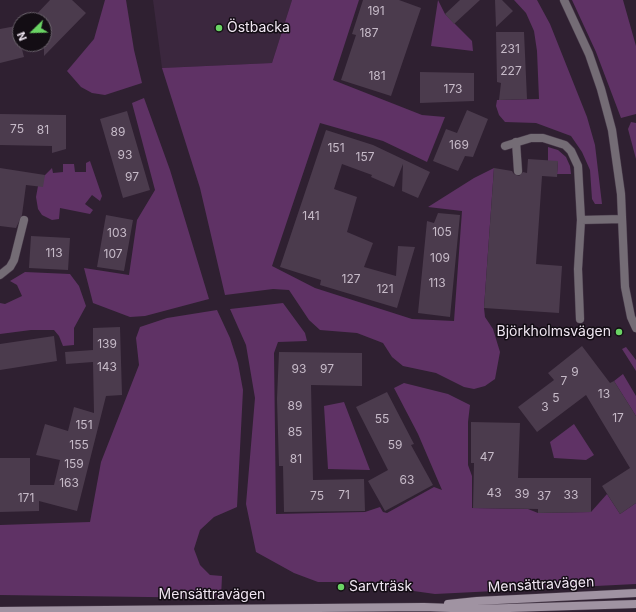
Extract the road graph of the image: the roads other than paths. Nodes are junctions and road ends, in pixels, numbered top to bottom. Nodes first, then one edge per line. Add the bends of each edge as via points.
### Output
1 (564, 0) edge
2 (516, 142) junction
3 (505, 146) dead end
4 (518, 171) dead end
5 (622, 219) junction
6 (24, 220) dead end
7 (581, 220) junction
8 (0, 275) edge
9 (580, 319) dead end
10 (636, 328) edge
11 (636, 593) edge
12 (636, 604) edge
13 (424, 607) junction
14 (0, 611) edge

1 - 5 street via 589,54 601,89 617,160
2 - 3 street
2 - 4 street
2 - 7 street via 543,138 565,144 571,151 579,173
5 - 7 street
5 - 10 street via 625,287
6 - 8 street via 14,260
7 - 9 street via 578,269
11 - 13 street, Mensättravägen via 477,601
12 - 13 street, Mensättravägen via 478,609
13 - 14 street, Mensättravägen

